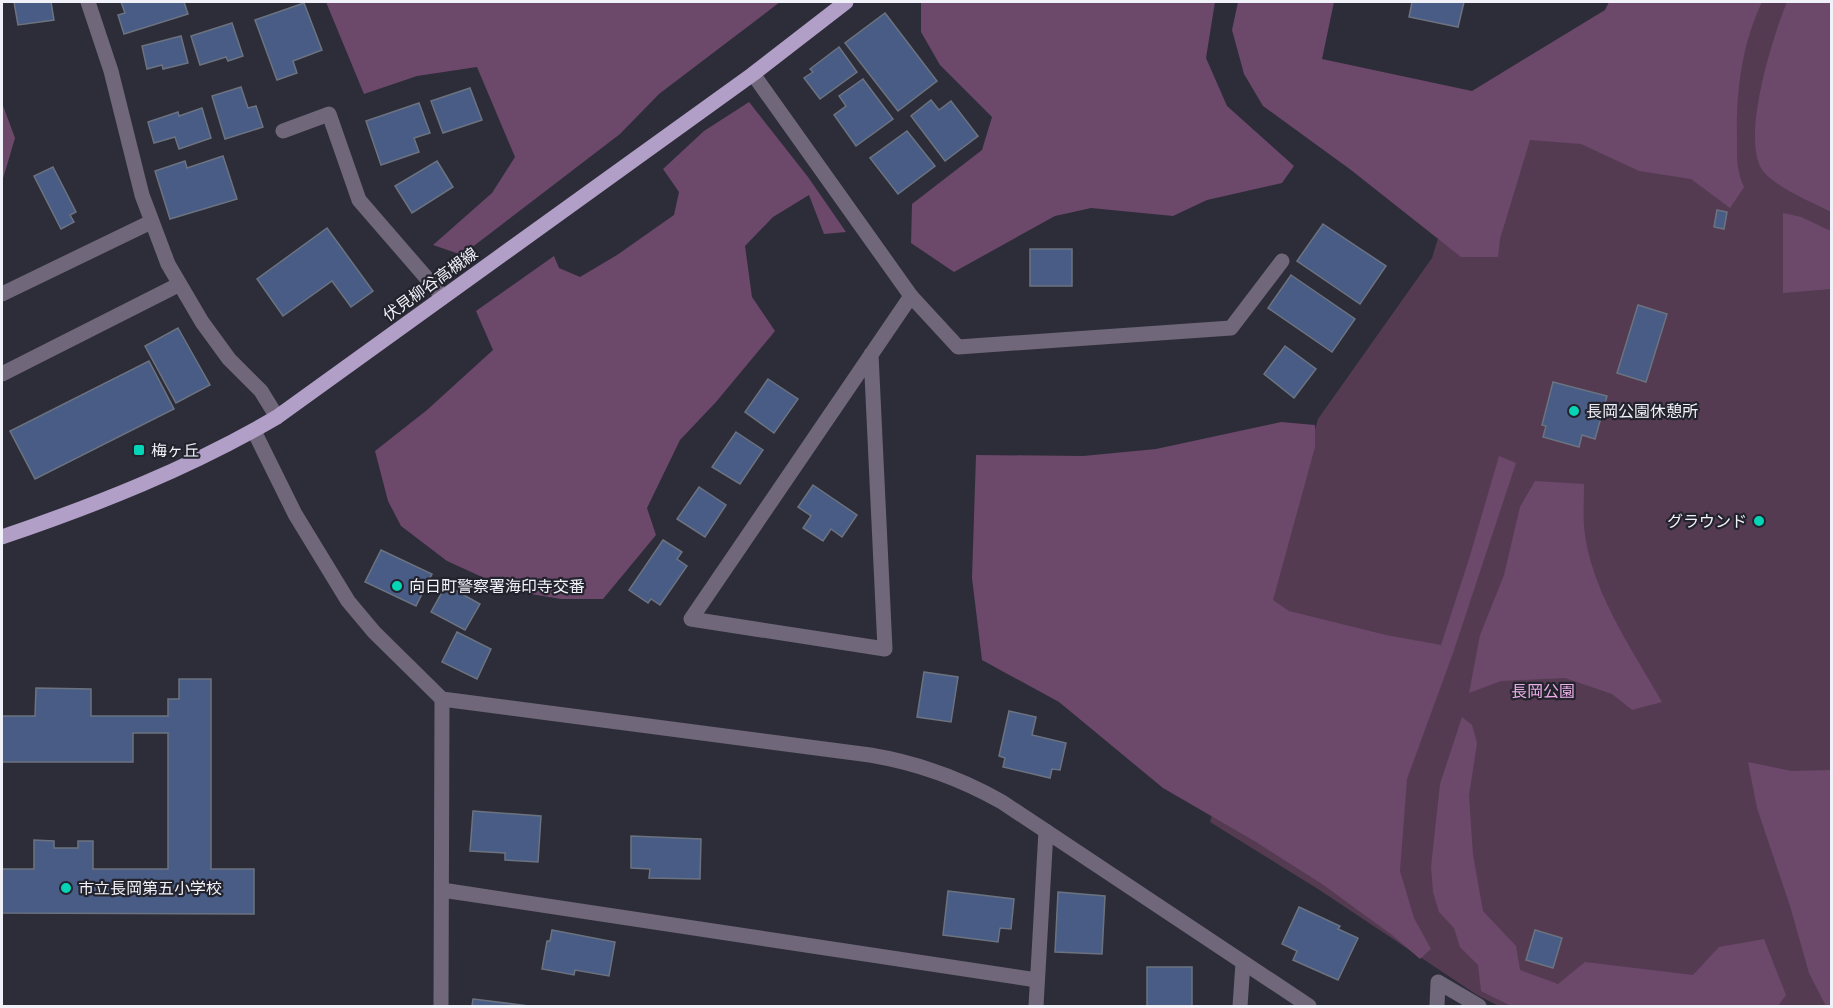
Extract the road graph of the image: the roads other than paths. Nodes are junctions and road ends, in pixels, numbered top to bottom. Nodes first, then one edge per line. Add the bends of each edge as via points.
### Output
1 (88, 2) edge
2 (846, 2) edge
3 (753, 74) junction
4 (283, 131) dead end
5 (150, 222) junction
6 (1282, 261) dead end
7 (178, 285) junction
8 (2, 294) edge
9 (911, 296) junction
10 (443, 297) junction
11 (871, 354) junction
12 (2, 374) edge
13 (277, 417) junction
14 (254, 430) junction
15 (2, 537) edge
16 (442, 699) junction
17 (1046, 831) junction
18 (442, 890) junction
19 (1243, 963) junction
20 (1038, 980) junction
21 (441, 1006) edge
22 (1036, 1006) edge
23 (1240, 1006) edge
24 (1309, 1006) edge
25 (1437, 1006) edge
26 (1479, 1006) edge

1 - 5 street via 111,70
2 - 3 main road, 伏見柳谷高槻線
3 - 9 street
3 - 10 main road, 伏見柳谷高槻線
4 - 10 street via 329,114 359,200
5 - 7 street
5 - 8 street
6 - 9 street via 1231,328 958,347
7 - 12 street
7 - 13 street via 215,341 261,391
9 - 11 street
10 - 13 main road, 伏見柳谷高槻線
11 - 11 street via 711,589 691,619 885,649
13 - 14 main road, 伏見柳谷高槻線
14 - 15 main road, 伏見柳谷高槻線 via 102,501
14 - 16 street via 295,514 348,601
16 - 17 street via 894,759 939,771 971,785
16 - 18 street
17 - 19 street
17 - 20 street
18 - 20 street
18 - 21 street
19 - 23 street
19 - 24 street
20 - 22 street
25 - 26 street via 1438,982

